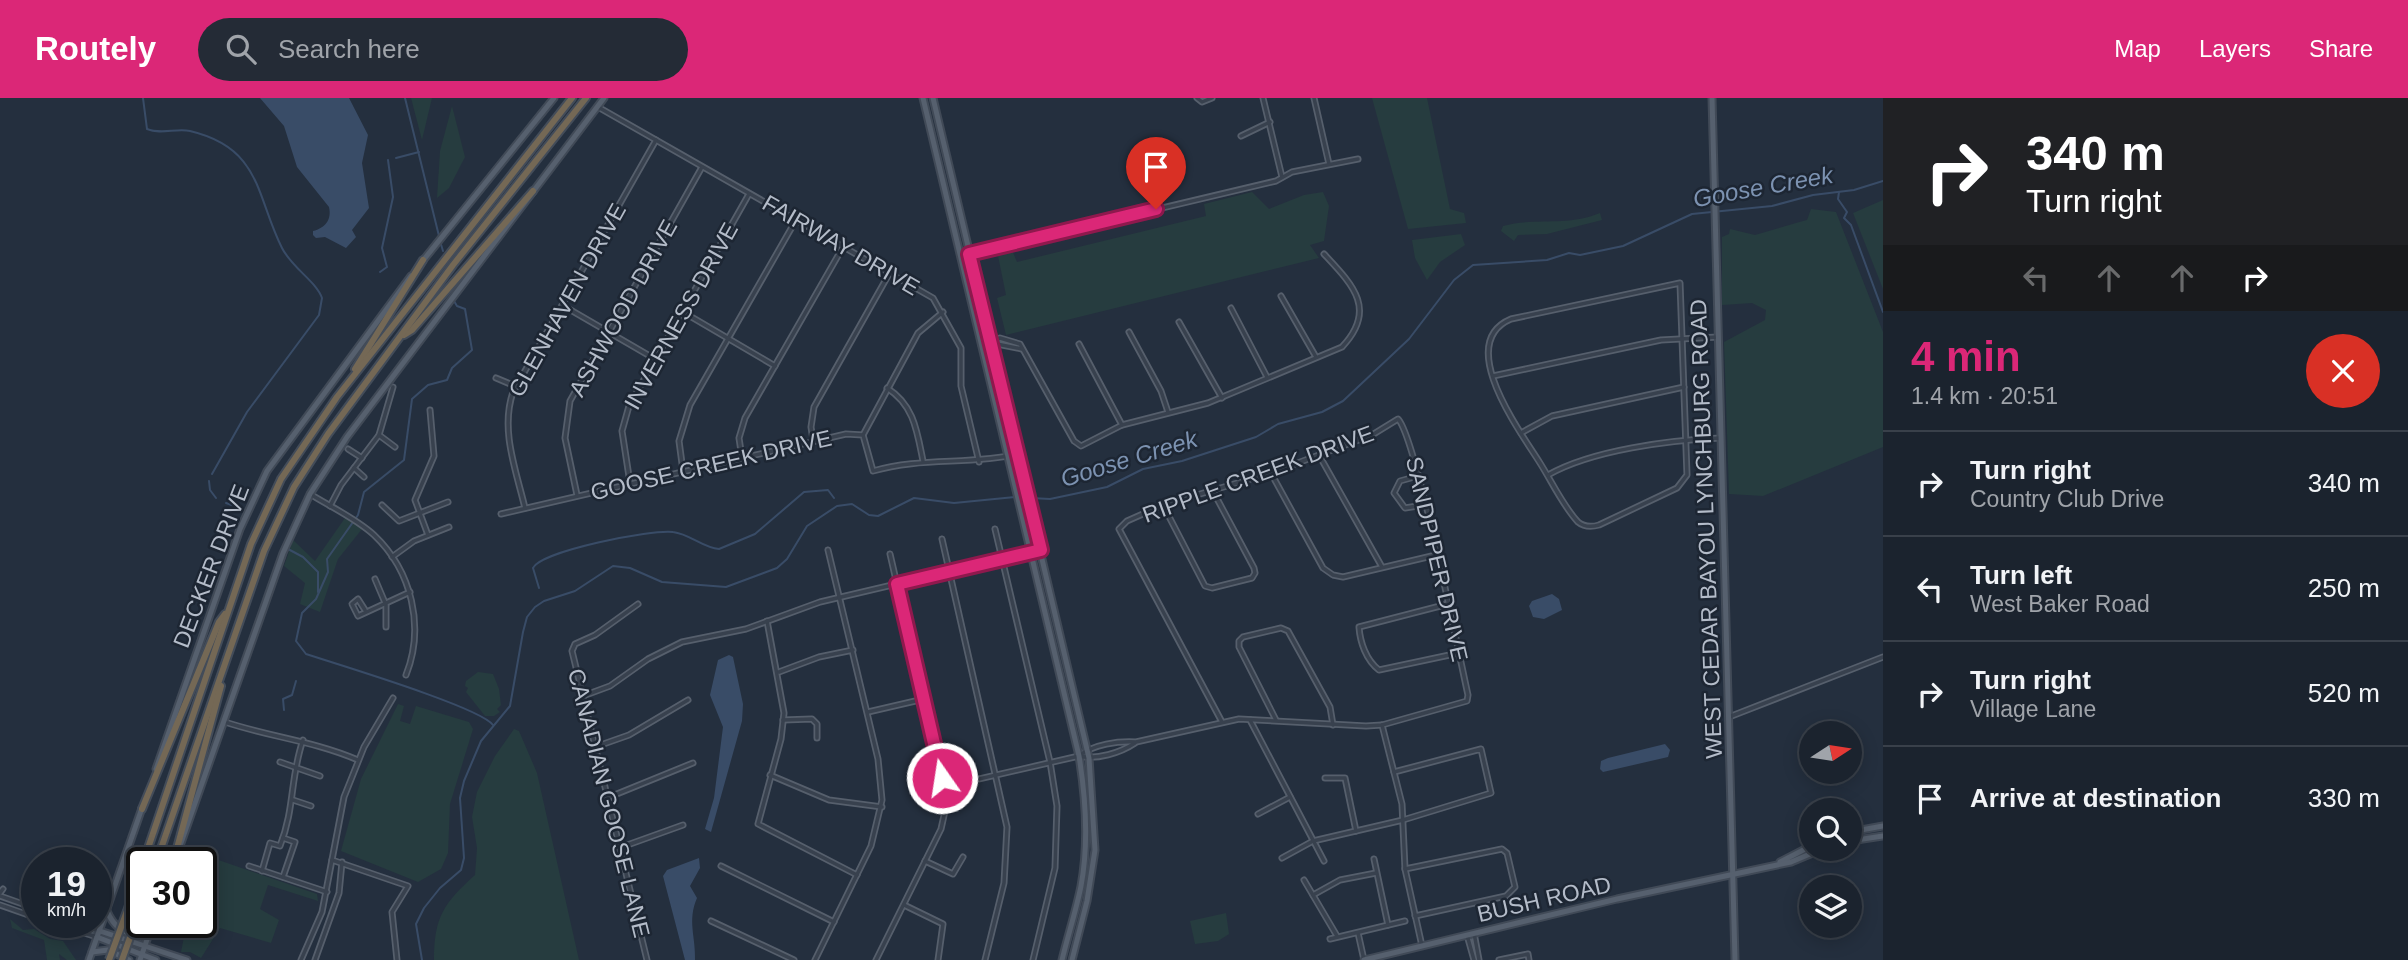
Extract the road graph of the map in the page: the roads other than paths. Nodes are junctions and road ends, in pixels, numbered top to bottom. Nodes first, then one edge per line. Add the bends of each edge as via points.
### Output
1 (554, 98) edge
2 (572, 98) edge
3 (586, 98) edge
4 (604, 98) edge
5 (923, 98) edge
6 (933, 98) edge
7 (1197, 98) edge
8 (1212, 98) edge
9 (1264, 98) edge
10 (1314, 98) edge
11 (1712, 98) edge
12 (598, 107) junction
13 (1270, 122) junction
14 (1241, 136) dead end
15 (656, 140) junction
16 (1358, 159) dead end
17 (1329, 165) junction
18 (702, 167) junction
19 (949, 169) junction
20 (939, 171) junction
21 (1282, 177) junction
22 (533, 191) junction
23 (749, 194) junction
24 (796, 220) junction
25 (843, 247) junction
26 (969, 254) junction
27 (1324, 254) dead end
28 (958, 257) junction
29 (424, 260) junction
30 (890, 274) junction
31 (1281, 296) dead end
32 (562, 304) junction
33 (1231, 308) dead end
34 (683, 312) junction
35 (943, 312) junction
36 (1179, 322) dead end
37 (607, 332) junction
38 (1129, 332) dead end
39 (1719, 337) junction
40 (400, 338) junction
41 (1683, 338) junction
42 (729, 339) junction
43 (990, 342) junction
44 (1079, 344) dead end
45 (981, 345) junction
46 (1315, 357) junction
47 (655, 359) junction
48 (775, 366) junction
49 (1493, 376) junction
50 (496, 378) dead end
51 (1268, 378) junction
52 (515, 386) junction
53 (393, 387) dead end
54 (1684, 387) junction
55 (887, 388) junction
56 (337, 397) junction
57 (1222, 398) junction
58 (430, 411) dead end
59 (1168, 413) junction
60 (1398, 419) joint
61 (1122, 425) junction
62 (1521, 433) junction
63 (379, 435) junction
64 (863, 435) junction
65 (1721, 438) junction
66 (1688, 439) junction
67 (813, 440) junction
68 (395, 447) dead end
69 (348, 449) dead end
70 (1019, 454) junction
71 (1319, 455) junction
72 (1009, 456) junction
73 (362, 458) junction
74 (741, 458) junction
75 (923, 461) junction
76 (979, 461) junction
77 (355, 468) junction
78 (683, 471) junction
79 (1271, 473) junction
80 (1548, 475) junction
81 (1418, 476) junction
82 (364, 477) dead end
83 (630, 483) junction
84 (1213, 493) junction
85 (310, 494) junction
86 (577, 495) junction
87 (448, 502) dead end
88 (382, 505) dead end
89 (1163, 505) junction
90 (1424, 505) junction
91 (330, 506) junction
92 (525, 508) junction
93 (419, 512) junction
94 (501, 514) dead end
95 (449, 527) dead end
96 (995, 529) dead end
97 (428, 535) junction
98 (942, 539) dead end
99 (828, 550) dead end
100 (1041, 550) junction
101 (1031, 553) junction
102 (890, 554) dead end
103 (1436, 555) junction
104 (393, 556) junction
105 (1002, 559) junction
106 (1382, 568) junction
107 (950, 572) junction
108 (375, 579) dead end
109 (897, 584) junction
110 (410, 592) junction
111 (841, 597) junction
112 (385, 603) junction
113 (638, 604) dead end
114 (1448, 604) junction
115 (229, 610) junction
116 (365, 610) dead end
117 (767, 621) junction
118 (386, 627) dead end
119 (236, 631) junction
120 (853, 650) junction
121 (1459, 653) junction
122 (1883, 657) edge
123 (779, 672) junction
124 (406, 676) dead end
125 (1070, 676) junction
126 (1061, 679) junction
127 (583, 696) junction
128 (393, 698) dead end
129 (924, 699) junction
130 (688, 700) dead end
131 (868, 712) junction
132 (1729, 717) junction
133 (783, 720) junction
134 (1250, 720) junction
135 (1276, 720) junction
136 (223, 721) junction
137 (1222, 722) junction
138 (1333, 725) junction
139 (1382, 725) junction
140 (817, 738) dead end
141 (303, 740) junction
142 (1136, 742) junction
143 (595, 747) junction
144 (1087, 750) junction
145 (1079, 756) junction
146 (1089, 758) junction
147 (358, 760) junction
148 (280, 762) dead end
149 (1050, 762) junction
150 (693, 763) dead end
151 (294, 766) junction
152 (1394, 772) junction
153 (770, 775) junction
154 (997, 775) junction
155 (320, 776) dead end
156 (1325, 778) dead end
157 (944, 787) junction
158 (1290, 797) junction
159 (607, 798) junction
160 (292, 800) junction
161 (311, 806) dead end
162 (881, 807) junction
163 (142, 809) junction
164 (1258, 814) dead end
165 (1403, 820) junction
166 (683, 825) dead end
167 (1883, 827) edge
168 (1862, 830) edge
169 (1356, 831) junction
170 (1883, 836) edge
171 (283, 838) junction
172 (1862, 839) edge
173 (1313, 841) junction
174 (148, 847) edge
175 (162, 847) edge
176 (177, 847) edge
177 (179, 847) edge
178 (619, 848) junction
179 (1085, 848) junction
180 (1095, 850) junction
181 (1799, 852) edge
182 (963, 857) dead end
183 (1282, 858) dead end
184 (1374, 859) dead end
185 (1799, 859) edge
186 (332, 860) junction
187 (925, 861) junction
188 (1324, 861) dead end
189 (342, 862) junction
190 (1780, 862) junction
191 (248, 866) dead end
192 (721, 866) dead end
193 (1405, 869) junction
194 (262, 871) junction
195 (1376, 873) junction
196 (1732, 874) junction
197 (857, 875) junction
198 (283, 877) junction
199 (1304, 880) dead end
200 (327, 892) junction
201 (1, 893) edge
202 (1313, 895) junction
203 (112, 896) edge
204 (21, 902) edge
205 (0, 905) edge
206 (904, 905) junction
207 (21, 912) edge
208 (126, 914) edge
209 (1415, 916) junction
210 (711, 921) dead end
211 (1405, 921) dead end
212 (112, 922) edge
213 (834, 922) junction
214 (1388, 925) junction
215 (126, 932) edge
216 (1069, 933) junction
217 (1358, 933) junction
218 (1471, 934) junction
219 (1078, 935) junction
220 (1339, 937) junction
221 (97, 938) edge
222 (105, 938) edge
223 (112, 938) edge
224 (130, 938) edge
225 (148, 938) edge
226 (1330, 939) dead end
227 (145, 946) junction
228 (1422, 946) junction
229 (92, 952) junction
230 (141, 958) edge
231 (89, 960) edge
232 (109, 960) edge
233 (122, 960) edge
234 (129, 960) edge
235 (156, 960) edge
236 (187, 960) edge
237 (302, 960) edge
238 (315, 960) edge
239 (397, 960) edge
240 (647, 960) edge
241 (794, 960) edge
242 (815, 960) edge
243 (876, 960) edge
244 (938, 960) edge
245 (985, 960) edge
246 (1033, 960) edge
247 (1062, 960) edge
248 (1072, 960) edge
249 (1364, 960) edge
250 (1474, 960) edge
251 (1479, 960) edge
252 (1499, 960) edge
253 (1530, 960) edge
254 (1735, 960) edge

1 - 29 main road, DECKER DRIVE
2 - 56 highway, DECKER DRIVE
3 - 40 highway, DECKER DRIVE
4 - 12 main road
5 - 20 main road
6 - 19 main road
7 - 8 street via 1202,102
9 - 13 street
10 - 17 street
11 - 39 main road, WEST CEDAR BAYOU LYNCHBURG ROAD
12 - 15 street, FAIRWAY DRIVE
12 - 22 main road
13 - 14 street
13 - 21 street
15 - 18 street, FAIRWAY DRIVE
15 - 32 street, GLENHAVEN DRIVE
16 - 17 street
17 - 21 street
18 - 23 street, FAIRWAY DRIVE
18 - 37 street, ASHWOOD DRIVE
19 - 20 main road
19 - 26 main road
20 - 28 main road
21 - 26 street
22 - 40 highway via 412,330
22 - 85 main road via 347,437
23 - 24 street, FAIRWAY DRIVE
23 - 34 street, INVERNESS DRIVE
24 - 25 street, FAIRWAY DRIVE
24 - 42 street
25 - 30 street, FAIRWAY DRIVE
25 - 48 street
26 - 28 street
26 - 43 main road
27 - 46 street via 1353,286 1360,302 1359,320 1342,347
28 - 45 main road
29 - 56 highway
29 - 163 main road, DECKER DRIVE via 267,471 240,529
30 - 35 street, FAIRWAY DRIVE via 928,295
30 - 67 street via 817,401 811,417
31 - 46 street
32 - 37 street
32 - 52 street, GLENHAVEN DRIVE
33 - 51 street
34 - 42 street
34 - 47 street, INVERNESS DRIVE
35 - 55 street via 918,333
35 - 76 street, FAIRWAY DRIVE via 961,348 961,386
36 - 57 street
37 - 47 street
37 - 86 street, ASHWOOD DRIVE via 566,415 565,438
38 - 59 street
39 - 41 street
39 - 65 main road, WEST CEDAR BAYOU LYNCHBURG ROAD
40 - 119 highway, DECKER DRIVE via 294,487 264,551
41 - 49 street
41 - 49 street via 1680,284 1511,319 1497,327 1488,344
41 - 54 street
42 - 48 street
42 - 78 street via 685,418 680,441
43 - 45 street
43 - 61 street via 1023,350 1078,445
43 - 70 main road
44 - 61 street
45 - 72 main road
46 - 51 street
47 - 83 street, INVERNESS DRIVE via 625,415 623,453
48 - 74 street via 743,423
49 - 62 street
50 - 52 street
51 - 57 street
52 - 92 street, GLENHAVEN DRIVE via 508,430
53 - 63 street
54 - 62 street via 1552,416
54 - 66 street
55 - 64 street
55 - 75 street via 910,409
56 - 115 highway, DECKER DRIVE via 303,443 267,505
57 - 59 street
58 - 93 street via 434,456 417,493
59 - 61 street
60 - 71 street, RIPPLE CREEK DRIVE via 1372,435
60 - 81 street, SANDPIPER DRIVE via 1405,426
62 - 80 street
63 - 68 street
63 - 73 street
64 - 67 street, GOOSE CREEK DRIVE
64 - 75 street, GOOSE CREEK DRIVE via 873,471
65 - 66 street
65 - 132 main road, WEST CEDAR BAYOU LYNCHBURG ROAD
66 - 80 street via 1574,462
66 - 80 street via 1689,470 1684,482 1599,525 1579,522
67 - 74 street, GOOSE CREEK DRIVE
69 - 73 street
70 - 72 street, GOOSE CREEK DRIVE
70 - 100 main road
71 - 79 street, RIPPLE CREEK DRIVE
71 - 106 street
72 - 76 street, GOOSE CREEK DRIVE
72 - 101 main road
73 - 77 street
74 - 78 street, GOOSE CREEK DRIVE
75 - 76 street, GOOSE CREEK DRIVE
77 - 82 street
77 - 91 street
78 - 83 street, GOOSE CREEK DRIVE
79 - 84 street, RIPPLE CREEK DRIVE
79 - 106 street via 1328,572 1343,576
81 - 90 street, SANDPIPER DRIVE
81 - 90 street via 1400,481 1394,493 1405,508
83 - 86 street, GOOSE CREEK DRIVE
84 - 89 street, RIPPLE CREEK DRIVE
84 - 89 street via 1254,568 1252,578 1205,586
85 - 91 street
85 - 136 main road via 283,552
86 - 92 street, GOOSE CREEK DRIVE
87 - 93 street
88 - 93 street via 399,521
89 - 137 street, RIPPLE CREEK DRIVE via 1119,529
90 - 103 street, SANDPIPER DRIVE
91 - 104 street via 372,533
92 - 94 street, GOOSE CREEK DRIVE
93 - 97 street
95 - 97 street
96 - 105 street
97 - 104 street
98 - 107 street
99 - 111 street
100 - 101 street
100 - 125 main road
101 - 105 street
101 - 126 main road
102 - 109 street
103 - 106 street
103 - 114 street, SANDPIPER DRIVE
104 - 110 street
105 - 107 street
105 - 149 street
107 - 109 street
107 - 154 street
108 - 112 street
109 - 111 street
109 - 129 street
110 - 112 street
110 - 124 street via 415,637
111 - 117 street
111 - 120 street
112 - 116 street
112 - 118 street
113 - 127 street, CANADIAN GOOSE LANE via 573,647
114 - 121 street, SANDPIPER DRIVE
114 - 121 street via 1359,627 1360,641 1379,670
115 - 163 highway via 219,622
115 - 174 highway, DECKER DRIVE
117 - 123 street
117 - 127 street via 682,642 610,686
119 - 175 highway, DECKER DRIVE
119 - 176 highway
120 - 123 street
120 - 131 street
121 - 139 street, SANDPIPER DRIVE via 1467,701
122 - 132 street
123 - 133 street
125 - 126 main road
125 - 144 main road
126 - 145 main road
127 - 143 street, CANADIAN GOOSE LANE
128 - 147 street
129 - 131 street
129 - 157 street
130 - 143 street via 638,731
131 - 162 street via 881,772
132 - 196 main road, WEST CEDAR BAYOU LYNCHBURG ROAD
133 - 140 street via 812,719 817,724
133 - 153 street
134 - 135 street
134 - 137 street
134 - 158 street
135 - 138 street
135 - 138 street via 1239,641 1281,628 1330,706
136 - 141 street
136 - 177 main road
137 - 142 street
138 - 139 street
139 - 152 street
141 - 147 street
141 - 151 street
142 - 144 street
142 - 146 street via 1124,750
143 - 159 street, CANADIAN GOOSE LANE
144 - 145 street
144 - 146 main road
145 - 146 street
145 - 149 street
145 - 179 main road
146 - 180 main road
147 - 186 street via 344,797
148 - 151 street
149 - 154 street
149 - 246 street via 1057,813 1056,856
150 - 159 street
151 - 155 street
151 - 160 street
152 - 165 street
152 - 165 street via 1480,749 1492,790 1488,796
153 - 162 street via 829,800
153 - 197 street via 758,824
154 - 157 street
154 - 245 street via 1008,854
156 - 169 street via 1345,778
157 - 187 street via 944,822
158 - 164 street
158 - 173 street
159 - 178 street, CANADIAN GOOSE LANE
160 - 161 street
160 - 171 street
162 - 197 street
163 - 203 main road, DECKER DRIVE
165 - 169 street
165 - 193 street
166 - 178 street
167 - 168 main road
169 - 173 street
170 - 172 main road
171 - 194 street via 280,846 270,843
171 - 198 street via 295,842
173 - 183 street
173 - 188 street
178 - 240 street, CANADIAN GOOSE LANE
179 - 180 main road
179 - 216 main road
180 - 219 main road
181 - 190 main road
182 - 187 street via 953,873
184 - 195 street
185 - 190 main road
186 - 189 street
186 - 200 street
187 - 206 street
189 - 238 street via 339,893
189 - 239 street via 408,886 392,912
190 - 196 main road, BUSH ROAD
191 - 194 street
192 - 213 street
193 - 209 street
193 - 209 street via 1493,849 1507,853 1514,887 1510,895
194 - 198 street
195 - 202 street via 1340,880
195 - 214 street
196 - 218 main road, BUSH ROAD
196 - 254 main road, WEST CEDAR BAYOU LYNCHBURG ROAD
197 - 213 street
198 - 200 street
199 - 202 street
200 - 237 street
201 - 204 street
202 - 220 street
205 - 207 street
206 - 243 street
206 - 244 street via 943,923
208 - 232 highway, DECKER DRIVE, bridge
209 - 228 street
210 - 241 street
211 - 214 street
212 - 215 main road
213 - 242 street
214 - 217 street
216 - 219 main road
216 - 247 main road
217 - 220 street
217 - 249 street
218 - 228 main road, BUSH ROAD
218 - 250 street
218 - 251 street
219 - 248 main road
220 - 226 street
221 - 229 main road, DECKER DRIVE
222 - 230 main road
223 - 227 main road
224 - 233 highway, bridge
225 - 227 main road
227 - 230 main road
227 - 236 main road
228 - 249 main road, BUSH ROAD
229 - 231 main road, DECKER DRIVE
229 - 234 main road via 114,951
230 - 235 main road
252 - 253 street via 1528,954

